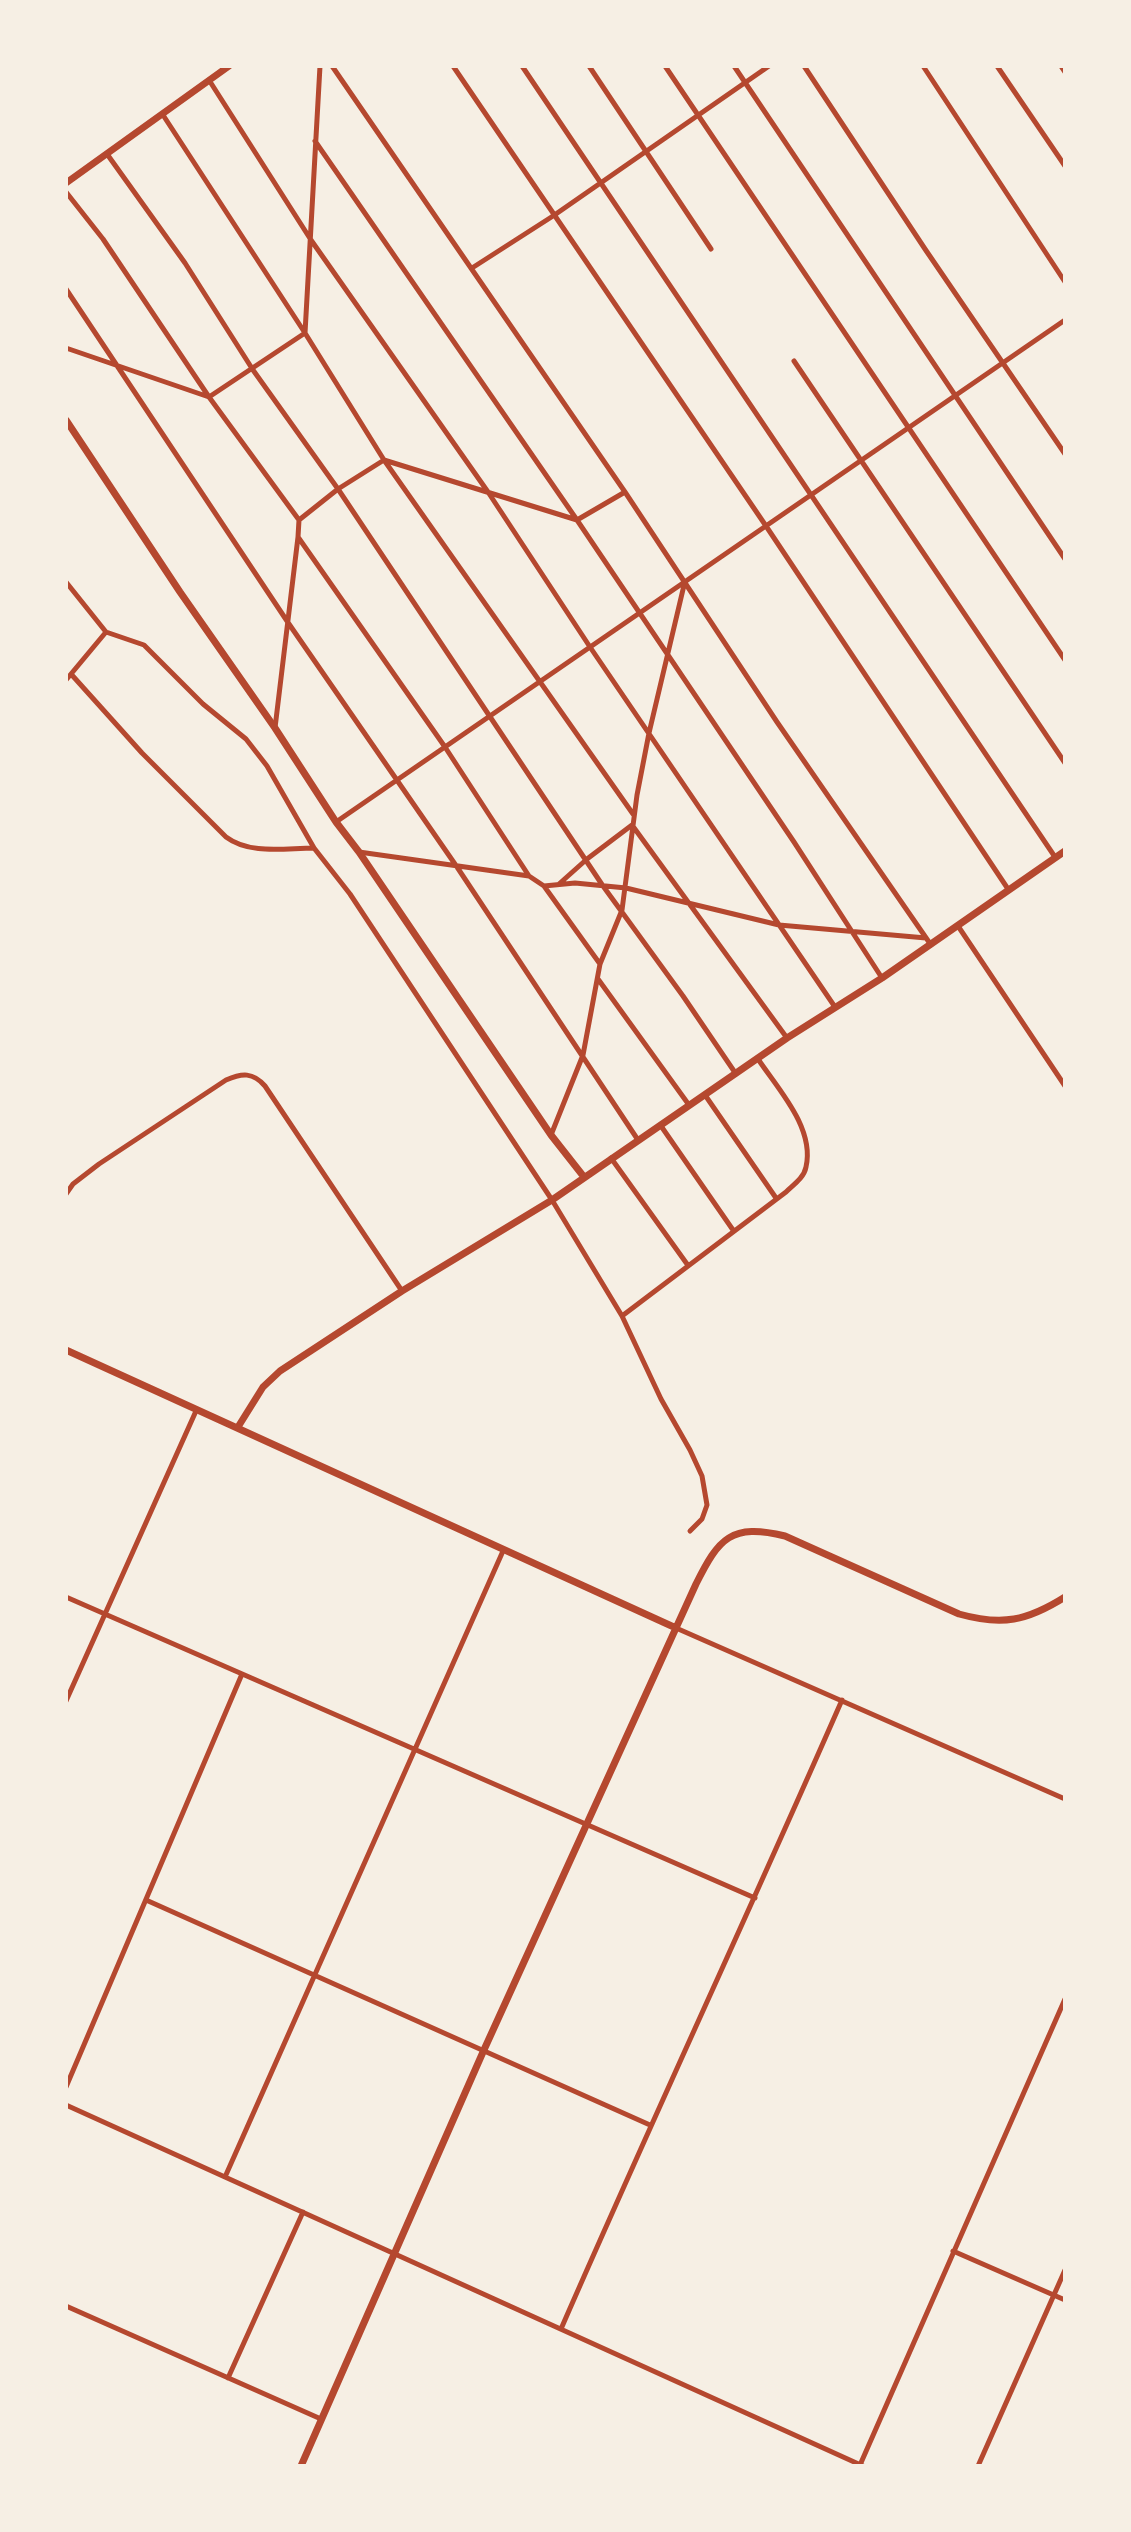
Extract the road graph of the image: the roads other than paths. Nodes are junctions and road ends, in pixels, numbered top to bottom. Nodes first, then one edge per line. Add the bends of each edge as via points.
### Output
1 (230, 66) edge
2 (320, 66) edge
3 (332, 66) edge
4 (453, 66) edge
5 (522, 66) edge
6 (589, 66) edge
7 (665, 66) edge
8 (734, 66) edge
9 (769, 66) edge
10 (804, 66) edge
11 (923, 66) edge
12 (996, 66) edge
13 (1061, 66) edge
14 (1065, 72) edge
15 (209, 80) junction
16 (745, 83) junction
17 (163, 115) junction
18 (698, 115) junction
19 (315, 141) junction
20 (645, 152) junction
21 (107, 154) junction
22 (1065, 166) edge
23 (601, 182) junction
24 (66, 183) edge
25 (66, 192) edge
26 (554, 216) junction
27 (311, 240) junction
28 (711, 249) dead end
29 (472, 268) junction
30 (1065, 282) edge
31 (66, 289) edge
32 (1065, 320) edge
33 (305, 333) junction
34 (66, 348) edge
35 (794, 361) dead end
36 (115, 364) junction
37 (1002, 364) junction
38 (253, 369) junction
39 (956, 395) junction
40 (209, 397) junction
41 (66, 420) edge
42 (908, 428) junction
43 (1065, 454) edge
44 (384, 460) junction
45 (860, 461) junction
46 (338, 489) junction
47 (488, 492) junction
48 (625, 492) junction
49 (812, 494) junction
50 (299, 520) junction
51 (577, 520) junction
52 (766, 526) junction
53 (298, 537) junction
54 (1065, 559) edge
55 (685, 581) junction
56 (66, 582) edge
57 (639, 613) junction
58 (289, 624) junction
59 (106, 632) junction
60 (590, 647) junction
61 (668, 658) junction
62 (1065, 660) edge
63 (71, 674) junction
64 (66, 680) edge
65 (541, 681) junction
66 (491, 715) junction
67 (275, 728) junction
68 (648, 733) junction
69 (445, 747) junction
70 (1065, 763) edge
71 (396, 781) junction
72 (633, 814) junction
73 (336, 822) junction
74 (632, 825) junction
75 (314, 848) junction
76 (1065, 851) edge
77 (359, 852) junction
78 (1055, 857) junction
79 (587, 859) junction
80 (457, 867) junction
81 (529, 876) junction
82 (558, 884) junction
83 (544, 885) junction
84 (603, 886) junction
85 (626, 888) junction
86 (1008, 889) junction
87 (689, 904) junction
88 (622, 910) junction
89 (779, 925) junction
90 (958, 926) junction
91 (852, 933) junction
92 (926, 938) junction
93 (931, 945) junction
94 (600, 964) junction
95 (882, 978) junction
96 (598, 979) junction
97 (835, 1007) junction
98 (788, 1038) junction
99 (583, 1056) junction
100 (758, 1059) junction
101 (736, 1074) junction
102 (1065, 1086) edge
103 (705, 1095) junction
104 (689, 1105) junction
105 (661, 1126) junction
106 (551, 1135) junction
107 (638, 1140) junction
108 (611, 1158) junction
109 (584, 1178) junction
110 (66, 1194) edge
111 (776, 1198) junction
112 (552, 1200) junction
113 (733, 1230) junction
114 (687, 1264) junction
115 (402, 1291) junction
116 (622, 1316) junction
117 (66, 1350) edge
118 (196, 1411) junction
119 (238, 1427) junction
120 (690, 1531) dead end
121 (503, 1551) junction
122 (66, 1597) edge
123 (1065, 1597) edge
124 (105, 1614) junction
125 (676, 1628) junction
126 (242, 1674) junction
127 (842, 1700) junction
128 (66, 1701) edge
129 (414, 1750) junction
130 (1065, 1799) edge
131 (585, 1824) junction
132 (755, 1898) junction
133 (146, 1900) junction
134 (313, 1976) junction
135 (1065, 2000) edge
136 (483, 2052) junction
137 (66, 2087) edge
138 (66, 2105) edge
139 (650, 2125) junction
140 (225, 2177) junction
141 (303, 2212) junction
142 (953, 2251) junction
143 (395, 2254) junction
144 (1065, 2270) edge
145 (1053, 2295) junction
146 (1065, 2300) edge
147 (66, 2306) edge
148 (561, 2329) junction
149 (228, 2378) junction
150 (321, 2419) junction
151 (862, 2465) edge
152 (301, 2466) edge
153 (978, 2466) edge

1 - 15 street
2 - 19 street
3 - 29 street
4 - 26 street
5 - 23 street
6 - 20 street
7 - 18 street
8 - 16 street
9 - 16 street
10 - 37 street
11 - 30 street
12 - 22 street
13 - 14 street
15 - 17 street
15 - 27 street
16 - 18 street
16 - 39 street
17 - 21 street
17 - 33 street
18 - 20 street
18 - 42 street
19 - 27 street
19 - 51 street
20 - 23 street
20 - 28 street
21 - 24 street
21 - 38 street via 186,263
23 - 26 street
23 - 49 street
25 - 40 street via 103,239
26 - 29 street
26 - 52 street
27 - 33 street
27 - 47 street
29 - 48 street
31 - 36 street
32 - 37 street
33 - 38 street
33 - 44 street
34 - 36 street
35 - 45 street
36 - 40 street
36 - 58 street
37 - 39 street
37 - 43 street
38 - 40 street
38 - 46 street
39 - 42 street
39 - 54 street
40 - 50 street
41 - 67 street
42 - 45 street
42 - 62 street
44 - 46 street
44 - 47 street
44 - 65 street
45 - 49 street
45 - 70 street
46 - 50 street
46 - 66 street
47 - 51 street
47 - 60 street
48 - 51 street
48 - 55 street
49 - 52 street
49 - 78 street
50 - 53 street
51 - 57 street
52 - 55 street
52 - 86 street
53 - 58 street
53 - 69 street
55 - 57 street
55 - 61 street
55 - 92 street
56 - 59 street
57 - 60 street
57 - 61 street
58 - 67 street
58 - 71 street
59 - 63 street
59 - 75 street via 144,645 203,704 246,739 267,766
60 - 65 street
60 - 68 street
61 - 68 street
61 - 91 street
63 - 64 street
63 - 75 street via 142,753 236,844 252,848
65 - 66 street
65 - 72 street
66 - 69 street
66 - 79 street
67 - 73 street
68 - 72 street
68 - 89 street
69 - 71 street
69 - 81 street
71 - 73 street
71 - 80 street
72 - 74 street
73 - 77 street
74 - 79 street
74 - 85 street
74 - 87 street
75 - 112 street via 383,942
76 - 78 street
77 - 80 street
77 - 106 street
78 - 86 street
79 - 82 street
79 - 84 street
80 - 81 street
80 - 99 street
81 - 83 street
82 - 83 street
82 - 84 street
83 - 94 street
84 - 85 street
84 - 88 street
85 - 87 street
85 - 88 street
86 - 90 street
87 - 89 street
87 - 98 street
88 - 94 street
88 - 101 street
89 - 91 street
89 - 97 street
90 - 93 street
90 - 102 street
91 - 92 street
91 - 95 street
92 - 93 street
93 - 95 street
94 - 96 street
95 - 97 street
96 - 99 street
96 - 104 street
97 - 98 street
98 - 100 street
99 - 106 street
99 - 107 street
100 - 101 street
100 - 111 street via 806,1139 803,1174
101 - 103 street
103 - 104 street
103 - 111 street
104 - 105 street
105 - 107 street
105 - 113 street
106 - 109 street
107 - 108 street
108 - 109 street
108 - 114 street
109 - 112 street
110 - 115 street via 99,1164 232,1077 254,1076 265,1086
111 - 113 street
112 - 115 street
112 - 116 street
113 - 114 street
114 - 116 street
115 - 119 street via 280,1371 263,1387
116 - 120 street via 702,1476 707,1505 702,1519
117 - 118 street
118 - 119 street
118 - 124 street
119 - 121 street
121 - 125 street
121 - 129 street
122 - 124 street
123 - 125 street via 1029,1617 984,1621 959,1614 785,1536 745,1530 734,1534 714,1552
124 - 126 street
124 - 128 street
125 - 127 street
125 - 131 street
126 - 129 street
126 - 133 street
127 - 130 street
127 - 132 street
129 - 131 street
129 - 134 street
131 - 132 street
131 - 136 street
132 - 139 street
133 - 134 street
133 - 137 street
134 - 136 street
134 - 140 street
135 - 142 street
136 - 139 street
136 - 143 street
138 - 140 street
139 - 148 street
140 - 141 street
141 - 143 street
141 - 149 street
142 - 145 street
142 - 151 street
143 - 148 street
143 - 150 street
144 - 145 street
145 - 146 street
145 - 153 street
147 - 149 street
148 - 151 street
149 - 150 street
150 - 152 street

